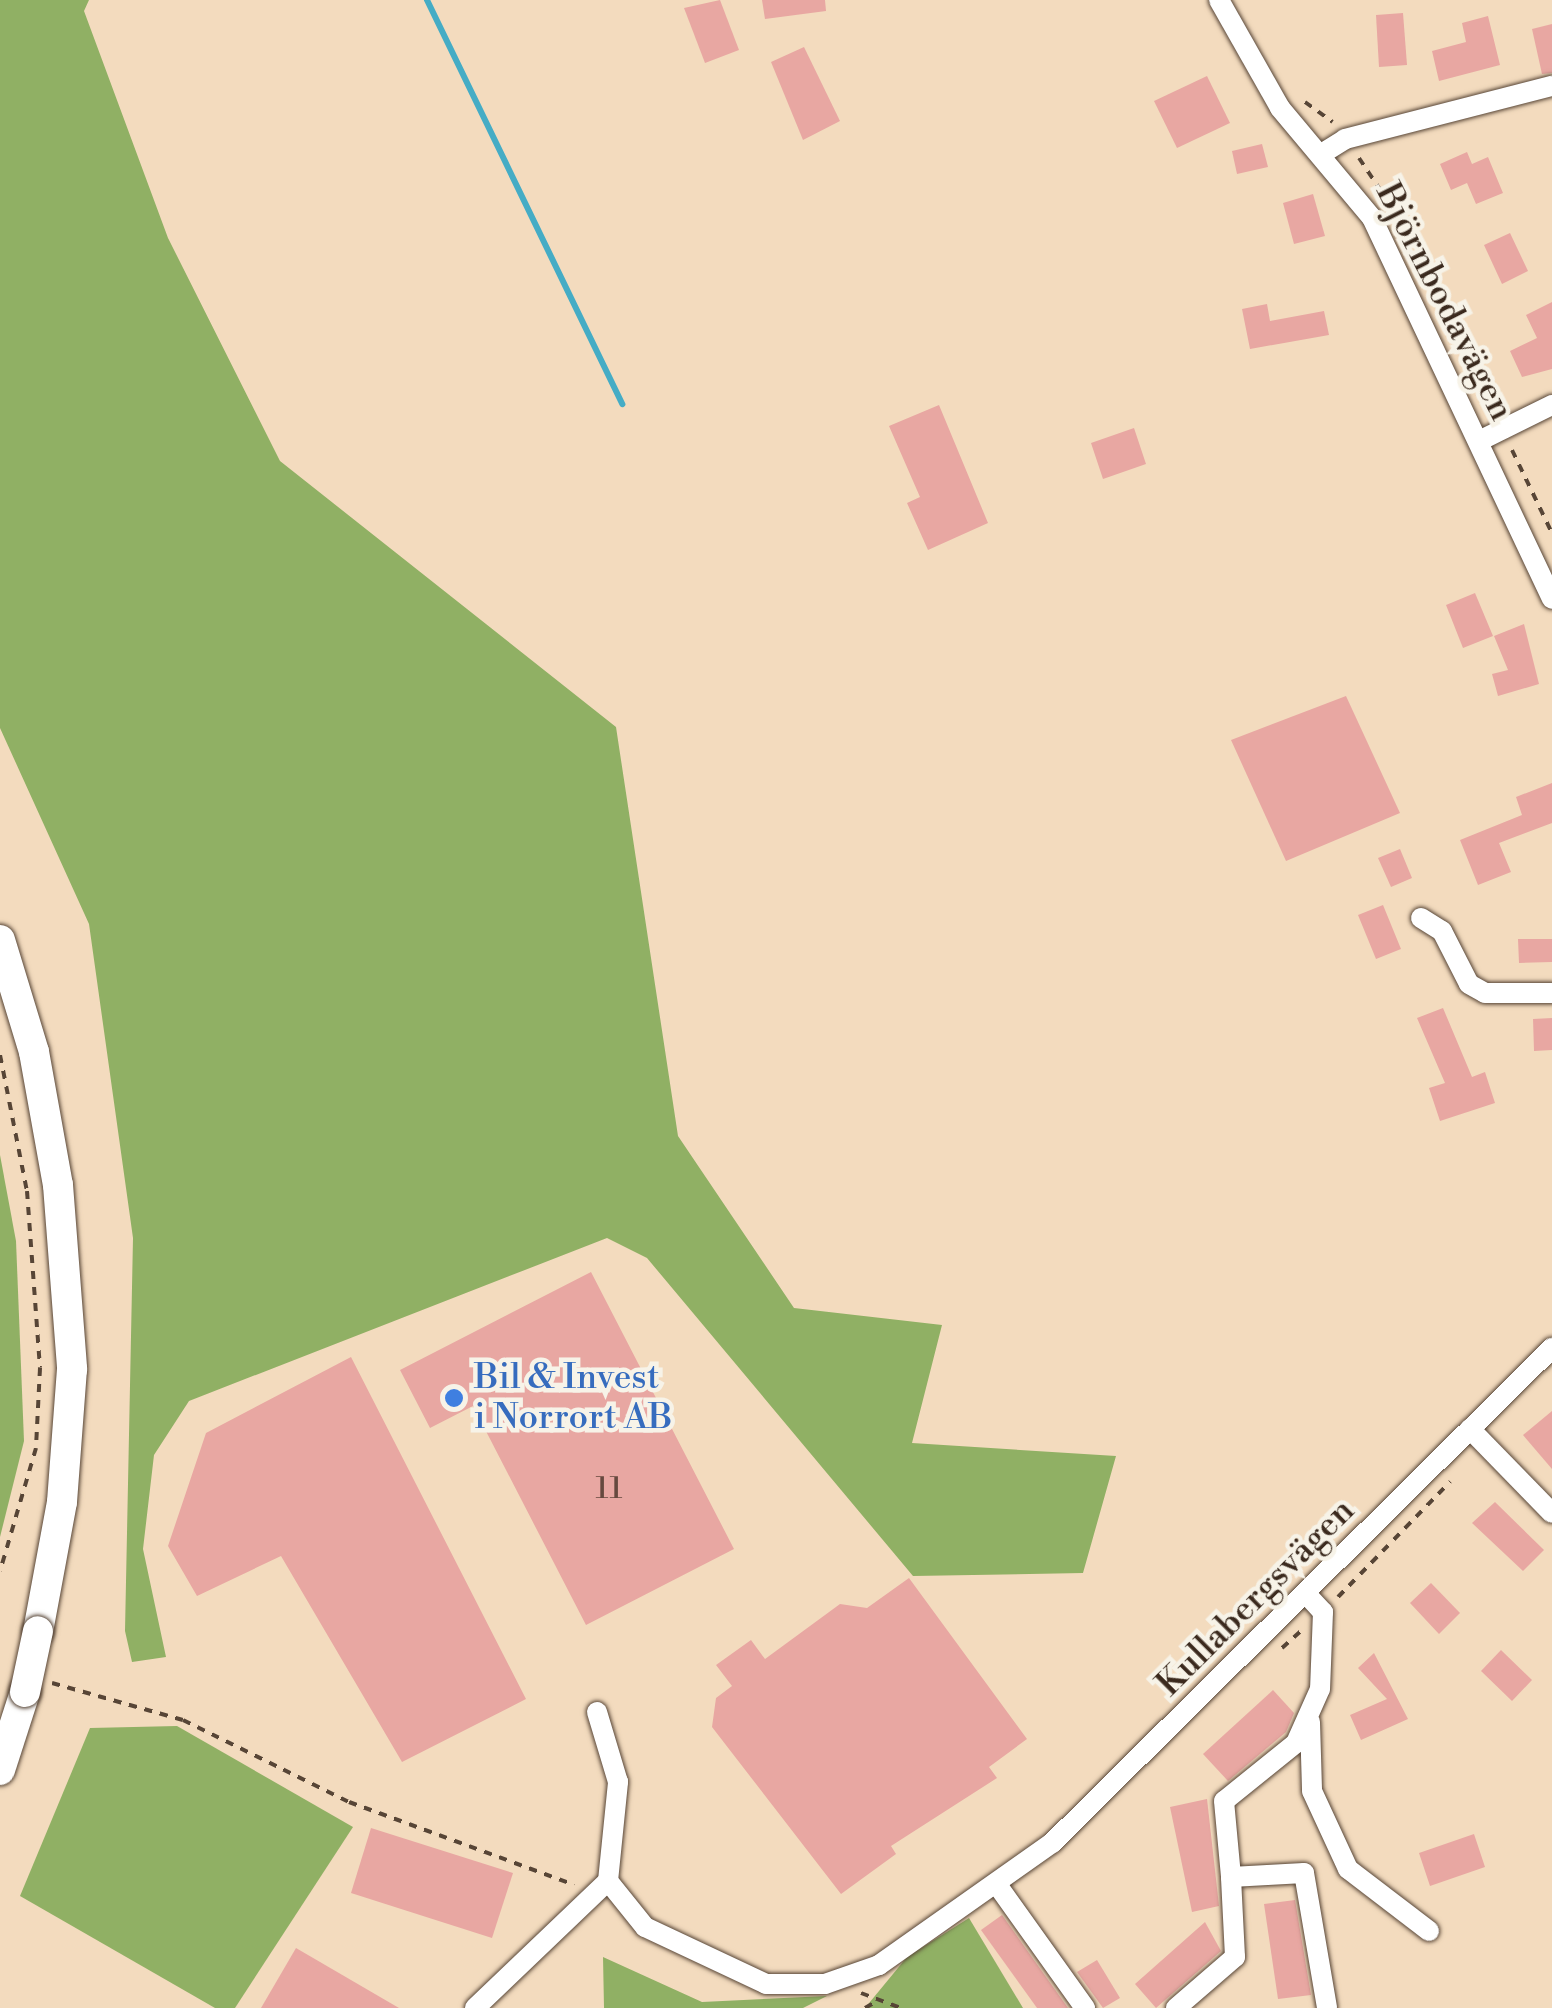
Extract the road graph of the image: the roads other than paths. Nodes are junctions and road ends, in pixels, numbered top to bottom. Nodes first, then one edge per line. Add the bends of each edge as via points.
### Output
1 (1219, 0) edge
2 (1552, 86) edge
3 (1323, 153) junction
4 (1552, 405) edge
5 (1479, 442) junction
6 (1552, 600) edge
7 (1421, 918) dead end
8 (0, 940) edge
9 (1552, 992) edge
10 (1552, 1348) edge
11 (1470, 1428) junction
12 (1552, 1512) edge
13 (1308, 1596) junction
14 (1310, 1710) junction
15 (597, 1712) dead end
16 (0, 1770) edge
17 (1231, 1877) junction
18 (998, 1886) junction
19 (603, 1889) junction
20 (1429, 1932) dead end
21 (475, 2008) edge
22 (1086, 2008) edge
23 (1176, 2008) edge
24 (1326, 2008) edge

1 - 3 street, Björnbodavägen via 1280,108
2 - 3 street via 1345,139
3 - 5 street, Björnbodavägen via 1372,218
4 - 5 street
5 - 6 street, Björnbodavägen
7 - 9 street via 1442,931 1469,984 1485,993
8 - 16 street, bridge via 34,1052 70,1332 62,1502 28,1685
10 - 11 street, Kullabergsvägen
11 - 12 street
11 - 13 street, Kullabergsvägen
13 - 14 street via 1323,1612
13 - 18 street, Kullabergsvägen
14 - 17 street via 1296,1742 1224,1802
14 - 20 street via 1312,1791 1340,1856 1400,1916
15 - 19 street via 618,1782
17 - 23 street via 1234,1956
17 - 24 street via 1304,1873
18 - 19 street, Kullabergsvägen via 879,1964 826,1984 766,1984 645,1927
18 - 22 street
19 - 21 street

